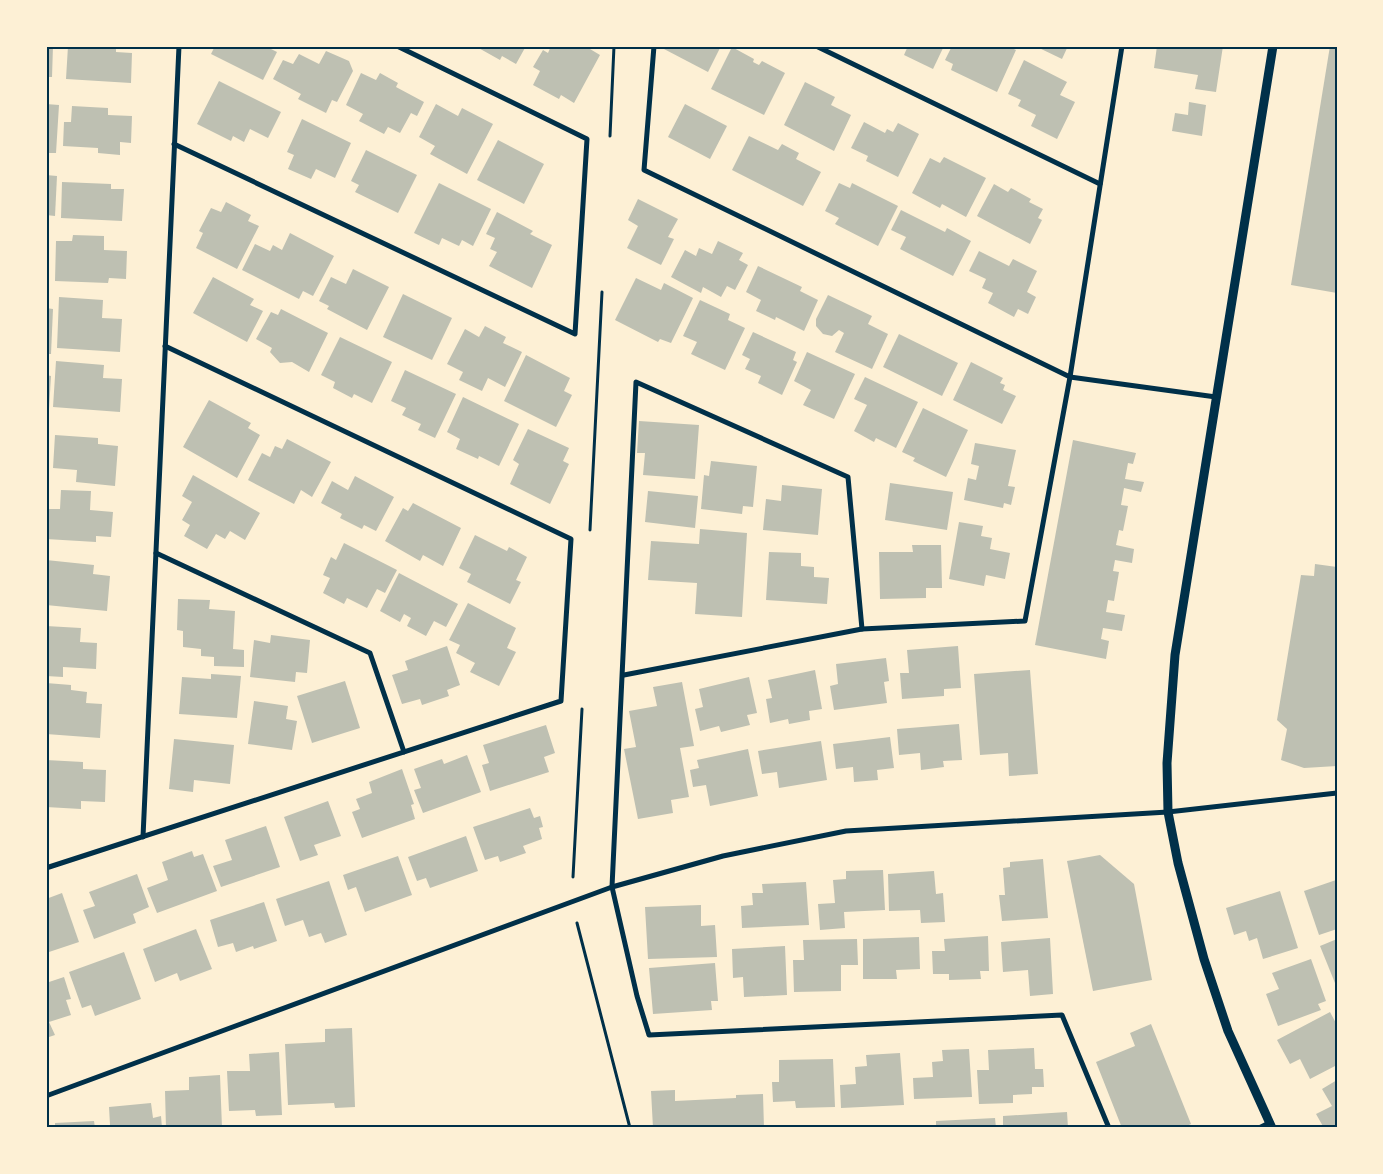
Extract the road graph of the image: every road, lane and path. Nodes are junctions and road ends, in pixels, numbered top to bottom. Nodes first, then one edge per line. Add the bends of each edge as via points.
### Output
1 (179, 46) edge
2 (398, 46) edge
3 (614, 46) edge
4 (654, 46) edge
5 (816, 46) edge
6 (1122, 46) edge
7 (1273, 46) edge
8 (174, 144) junction
9 (609, 146) dead end
10 (1100, 184) junction
11 (602, 286) dead end
12 (165, 346) junction
13 (1070, 377) junction
14 (1216, 397) junction
15 (590, 535) dead end
16 (156, 553) junction
17 (862, 629) junction
18 (624, 675) junction
19 (582, 705) dead end
20 (404, 752) junction
21 (1337, 793) edge
22 (1168, 812) junction
23 (143, 837) junction
24 (46, 868) edge
25 (612, 888) junction
26 (572, 904) junction
27 (46, 1096) edge
28 (1270, 1125) edge
29 (630, 1128) edge
30 (1109, 1128) edge
31 (1259, 1128) edge

1 - 8 street
2 - 8 street via 587,139 575,334
3 - 9 path
4 - 13 street via 644,170
5 - 10 street
6 - 10 street
7 - 14 street
8 - 12 street
10 - 13 street
11 - 15 path
12 - 16 street
12 - 20 street via 571,539 561,700
13 - 14 street
13 - 17 street via 1025,621
14 - 22 street via 1175,655 1167,763
16 - 20 street via 370,653
16 - 23 street
17 - 18 street
17 - 18 street via 848,477 636,382
18 - 25 street
19 - 26 path
20 - 23 street
21 - 22 street
22 - 25 street via 846,832 723,856
22 - 28 street via 1204,959 1228,1030
23 - 24 street
25 - 26 street
25 - 30 street via 649,1036 1062,1015
26 - 27 street
26 - 29 path
28 - 31 street

